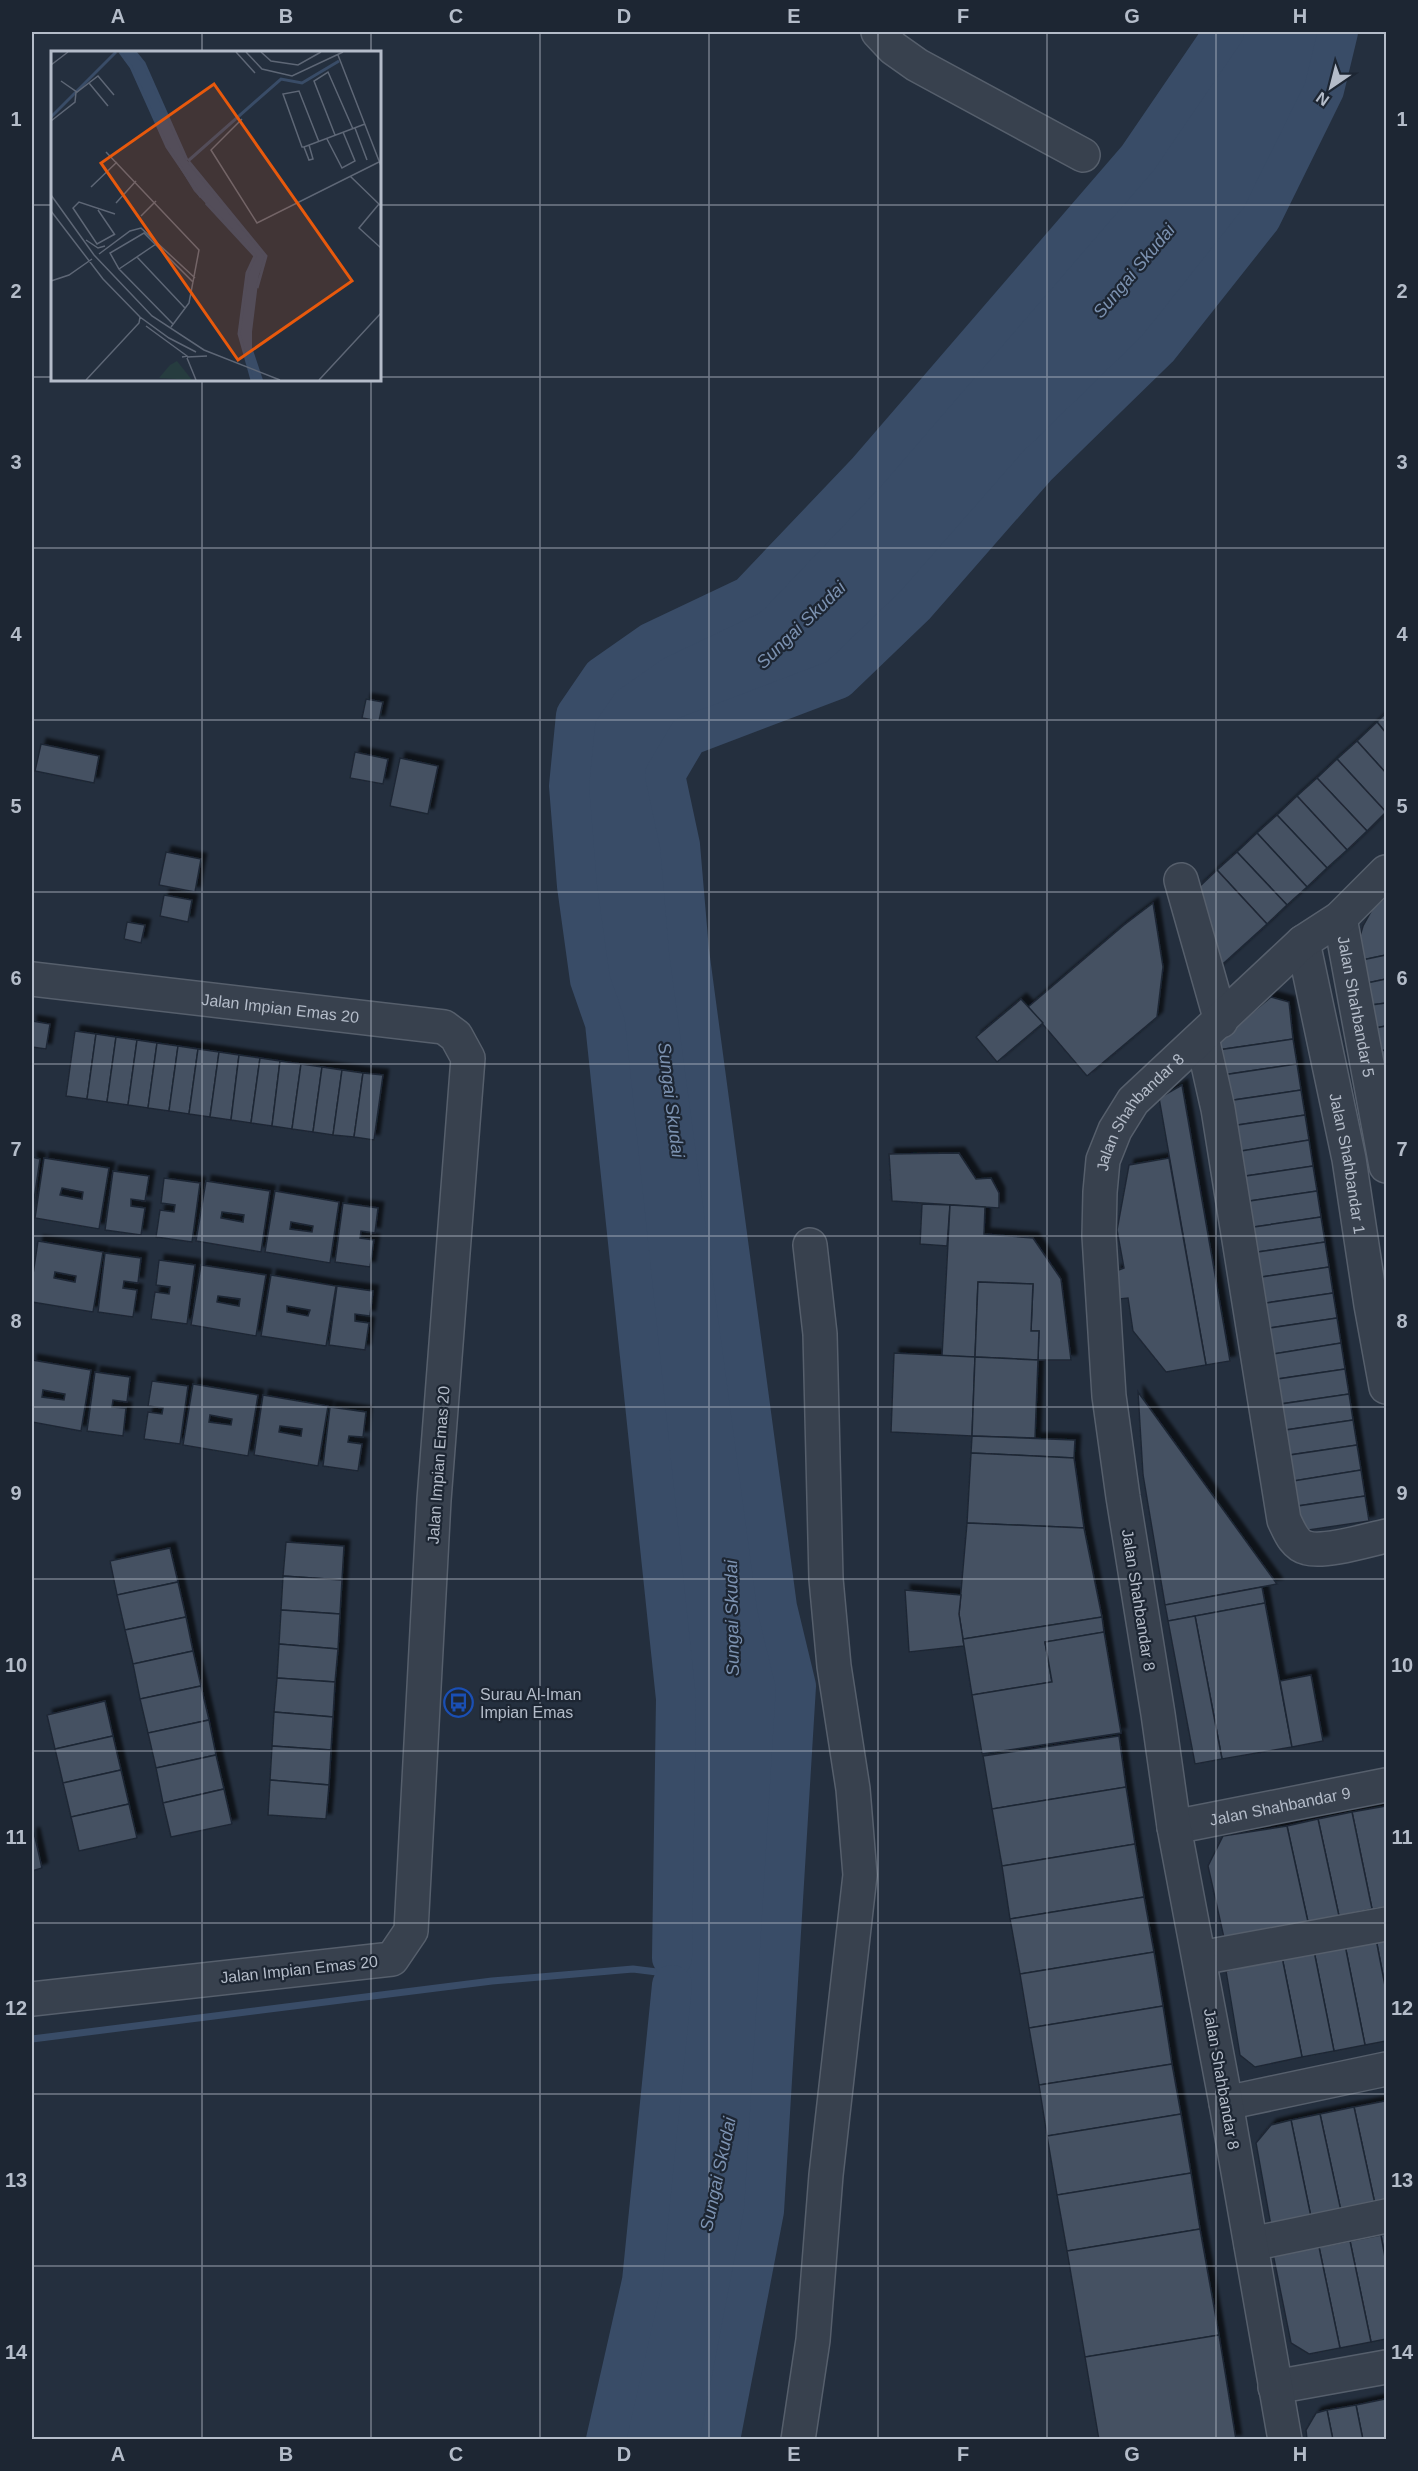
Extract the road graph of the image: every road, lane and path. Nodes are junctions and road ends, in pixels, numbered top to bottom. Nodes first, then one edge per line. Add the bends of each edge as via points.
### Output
1 (878, 32) edge
2 (1083, 155) dead end
3 (1386, 872) edge
4 (1182, 880) dead end
5 (1340, 918) junction
6 (1303, 942) junction
7 (32, 979) edge
8 (1212, 1030) junction
9 (1386, 1158) edge
10 (1349, 1159) junction
11 (810, 1245) dead end
12 (1386, 1387) edge
13 (1386, 1536) edge
14 (1386, 1785) edge
15 (1174, 1827) junction
16 (1386, 1924) edge
17 (1200, 1958) junction
18 (32, 2000) edge
19 (1386, 2069) edge
20 (1226, 2103) junction
21 (1386, 2216) edge
22 (1251, 2244) junction
23 (1386, 2367) edge
24 (1275, 2387) junction
25 (798, 2439) edge
26 (1285, 2439) edge

1 - 2 street via 917,65
3 - 5 street, Jalan Shahbandar 8
4 - 8 street
5 - 6 street, Jalan Shahbandar 8
5 - 9 street, Jalan Shahbandar 5
6 - 8 street, Jalan Shahbandar 8
6 - 10 street, Jalan Shahbandar 1
7 - 18 street, Jalan Impian Emas 20 via 444,1027 456,1036 468,1058 434,1500 411,1931 392,1959
8 - 13 street via 1218,1109 1284,1520 1293,1538 1307,1548 1338,1547
8 - 15 street, Jalan Shahbandar 8 via 1133,1101 1103,1160 1100,1192 1099,1247 1110,1396
9 - 10 street
10 - 12 street, Jalan Shahbandar 1
11 - 25 street via 820,1334 826,1579 860,1875 826,2175 813,2340
14 - 15 street, Jalan Shahbandar 9
15 - 17 street, Jalan Shahbandar 8
16 - 17 street
17 - 20 street, Jalan Shahbandar 8
19 - 20 street
20 - 22 street, Jalan Shahbandar 8
21 - 22 street
22 - 24 street, Jalan Shahbandar 8
23 - 24 street
24 - 26 street, Jalan Shahbandar 8

